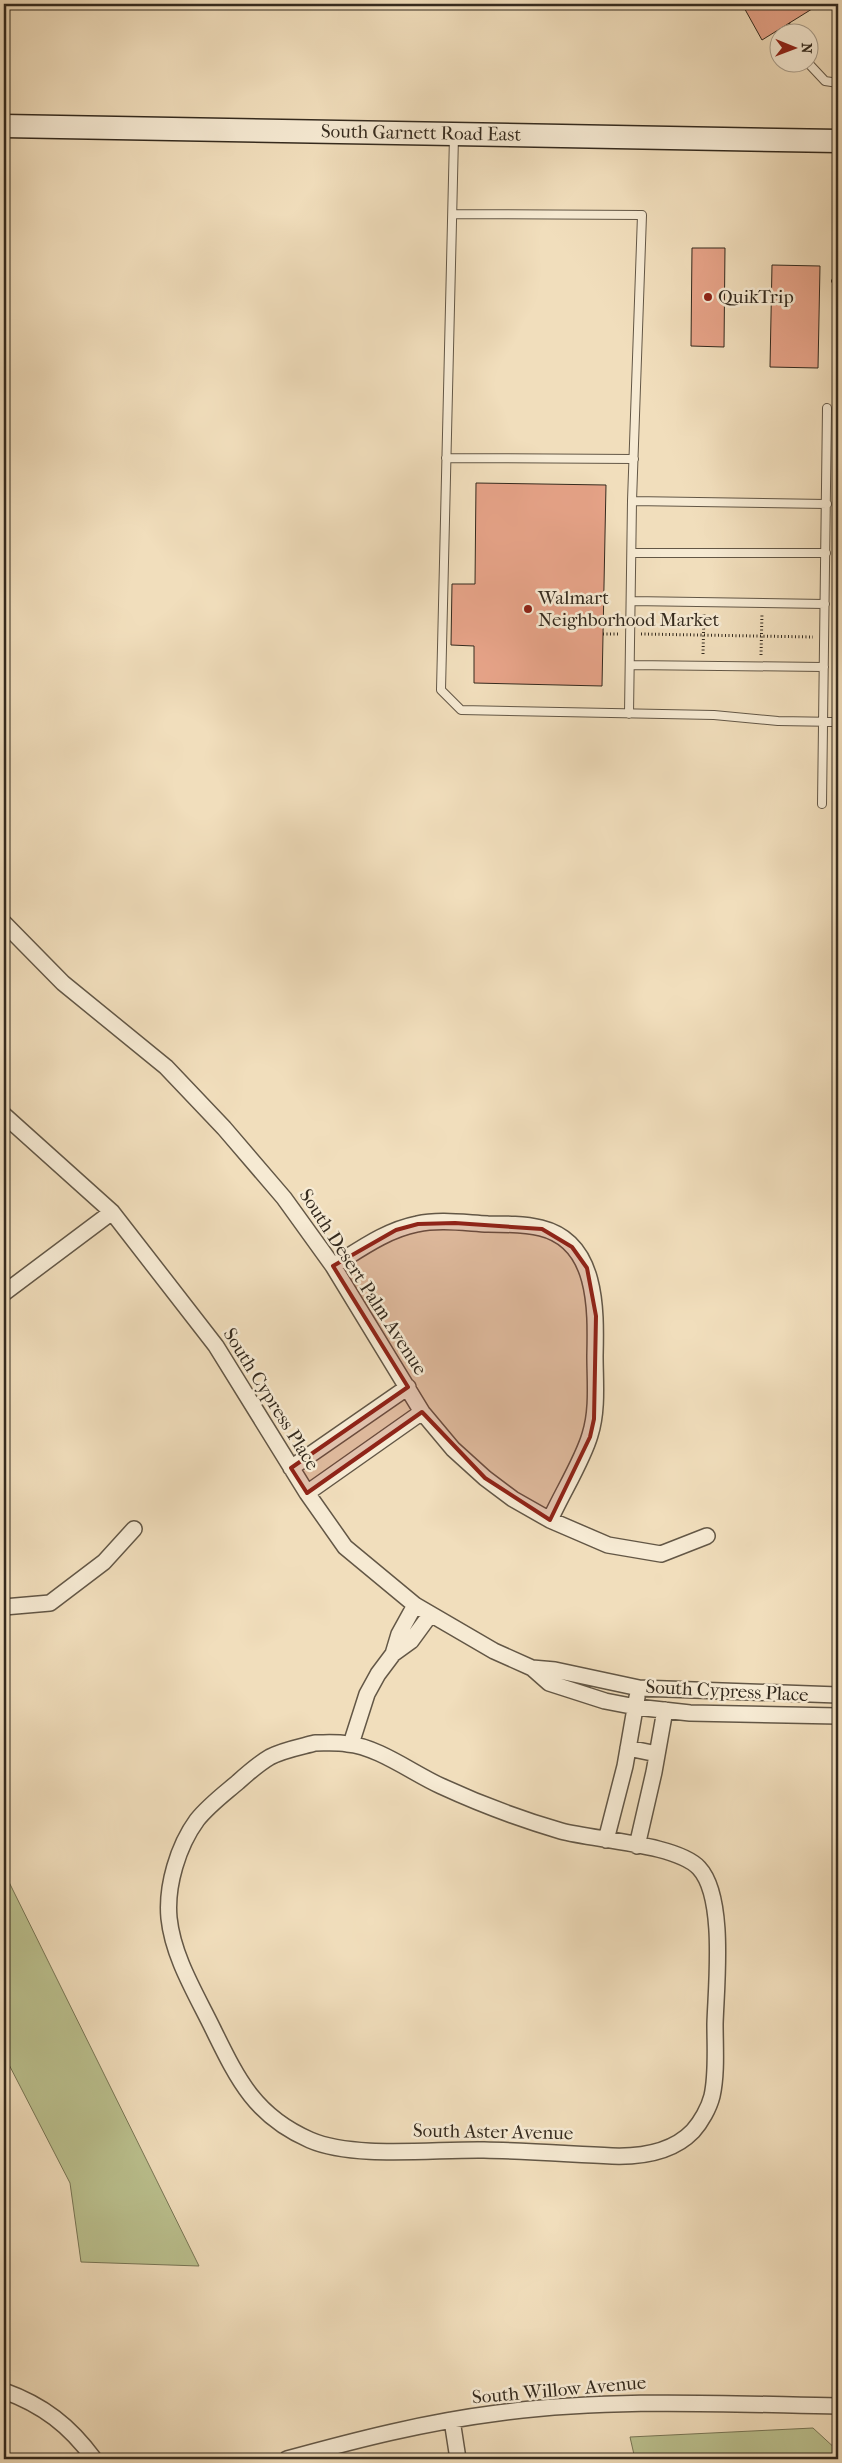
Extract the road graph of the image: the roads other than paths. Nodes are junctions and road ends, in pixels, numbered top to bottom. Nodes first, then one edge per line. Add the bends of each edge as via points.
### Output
1 (817, 72) edge
2 (838, 83) edge
3 (4, 126) edge
4 (454, 134) junction
5 (838, 141) edge
6 (453, 214) junction
7 (827, 408) dead end
8 (446, 458) junction
9 (634, 459) junction
10 (632, 501) junction
11 (827, 504) junction
12 (632, 553) junction
13 (826, 553) junction
14 (631, 601) junction
15 (825, 604) junction
16 (630, 665) junction
17 (824, 667) junction
18 (629, 714) junction
19 (823, 722) junction
20 (838, 722) edge
21 (822, 804) dead end
22 (4, 923) edge
23 (4, 1115) edge
24 (112, 1212) junction
25 (333, 1266) junction
26 (4, 1293) edge
27 (408, 1387) junction
28 (422, 1412) junction
29 (291, 1468) junction
30 (307, 1493) junction
31 (550, 1520) junction
32 (134, 1529) dead end
33 (707, 1536) dead end
34 (415, 1605) junction
35 (4, 1607) edge
36 (430, 1615) junction
37 (393, 1654) junction
38 (532, 1668) junction
39 (638, 1688) junction
40 (838, 1695) edge
41 (636, 1707) junction
42 (665, 1710) junction
43 (838, 1716) edge
44 (351, 1744) junction
45 (628, 1748) junction
46 (658, 1754) junction
47 (606, 1840) junction
48 (637, 1846) junction
49 (4, 2391) edge
50 (838, 2406) edge
51 (452, 2420) junction
52 (94, 2459) edge
53 (287, 2459) edge
54 (458, 2459) edge

1 - 2 lane via 826,81
3 - 4 main road, South Garnett Road East
4 - 5 main road, South Garnett Road East
4 - 6 lane
6 - 8 lane
6 - 9 lane via 642,215
7 - 11 lane
8 - 9 lane
8 - 18 lane via 441,690 461,710
9 - 10 lane
10 - 11 lane
10 - 12 lane
11 - 13 lane
12 - 13 lane
12 - 14 lane
13 - 15 lane
14 - 15 lane
14 - 16 lane
15 - 17 lane
16 - 17 lane
16 - 18 lane
17 - 19 lane
18 - 19 lane
19 - 20 lane
19 - 21 lane
22 - 25 street, South Desert Palm Avenue via 63,983 166,1067 284,1198
23 - 24 street, South Cypress Place
24 - 26 street
24 - 29 street, South Cypress Place via 216,1346
25 - 27 street, South Desert Palm Avenue
25 - 31 street via 396,1230 418,1224 515,1224 558,1235 572,1247 587,1268 593,1291 596,1316 594,1419 590,1436
27 - 28 street, South Desert Palm Avenue
27 - 29 street
28 - 30 street
28 - 31 street, South Desert Palm Avenue via 485,1478
29 - 30 street, South Cypress Place
30 - 34 street, South Cypress Place via 345,1547
31 - 33 street, South Desert Palm Avenue via 608,1545 661,1554
32 - 35 street via 104,1562 50,1603
34 - 36 street, South Cypress Place
34 - 37 street via 399,1634
36 - 37 street via 411,1641
36 - 38 street, South Cypress Place
37 - 44 street via 367,1694
38 - 39 street, South Cypress Place
38 - 41 street, South Cypress Place via 549,1683
39 - 40 street, South Cypress Place
39 - 41 street
41 - 42 street, South Cypress Place
41 - 45 street
42 - 43 street, South Cypress Place
42 - 46 street
44 - 47 street via 481,1804 566,1832
44 - 48 street, South Aster Avenue via 315,1743 291,1749 271,1757 248,1773 196,1822 175,1868 168,1895 169,1921 177,1951 231,2066 268,2116 310,2140 334,2148 365,2151 486,2150 617,2156 645,2155 673,2146 693,2131 704,2116 712,2096 717,1936 713,1898 700,1869 671,1853
45 - 46 street
45 - 47 street
46 - 48 street
47 - 48 street
49 - 52 street via 53,2415 82,2442
50 - 51 street, South Willow Avenue via 664,2402 601,2404
51 - 53 street, South Willow Avenue
51 - 54 street

